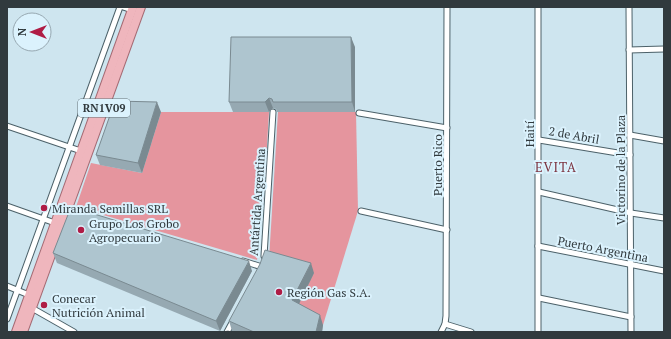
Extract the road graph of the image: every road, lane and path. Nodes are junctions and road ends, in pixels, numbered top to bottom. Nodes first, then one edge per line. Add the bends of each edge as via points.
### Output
1 (120, 7) edge
2 (123, 7) edge
3 (141, 7) edge
4 (447, 7) edge
5 (538, 7) edge
6 (629, 7) edge
7 (133, 9) edge
8 (664, 49) edge
9 (629, 50) junction
10 (273, 112) dead end
11 (359, 113) dead end
12 (7, 126) edge
13 (447, 128) junction
14 (630, 135) junction
15 (539, 140) junction
16 (664, 140) edge
17 (69, 147) junction
18 (81, 151) junction
19 (630, 155) junction
20 (539, 192) junction
21 (7, 206) edge
22 (361, 211) dead end
23 (631, 213) junction
24 (43, 218) junction
25 (664, 218) edge
26 (55, 223) junction
27 (447, 230) junction
28 (538, 246) junction
29 (239, 260) edge
30 (631, 265) junction
31 (664, 271) edge
32 (7, 286) edge
33 (17, 290) junction
34 (30, 295) junction
35 (539, 298) junction
36 (29, 306) junction
37 (631, 317) junction
38 (7, 319) edge
39 (234, 319) edge
40 (445, 324) junction
41 (16, 332) edge
42 (23, 332) edge
43 (74, 332) edge
44 (227, 332) edge
45 (441, 332) edge
46 (471, 332) edge
47 (538, 332) edge
48 (631, 332) edge

1 - 17 street
2 - 7 street
3 - 36 main road, RN1V09 via 70,210
4 - 13 street, Puerto Rico
5 - 15 street, Haití
6 - 9 street, Victorino de la Plaza
7 - 18 main road, RN1V09
8 - 9 street
9 - 14 street, Victorino de la Plaza
10 - 29 street, Antártida Argentina via 261,269
11 - 13 street
12 - 17 street
13 - 27 street, Puerto Rico
14 - 16 street
14 - 19 street, Victorino de la Plaza
15 - 19 street, 2 de Abril
15 - 20 street, Haití
17 - 18 street
17 - 24 street
18 - 26 main road, RN1V09
19 - 23 street, Victorino de la Plaza
20 - 23 street
20 - 28 street, Haití
21 - 24 street
22 - 27 street
23 - 25 street
23 - 30 street, Victorino de la Plaza
24 - 26 street
24 - 33 street
26 - 34 main road, RN1V09
27 - 40 street, Puerto Rico
28 - 30 street, Puerto Argentina
28 - 35 street, Haití
30 - 31 street, Puerto Argentina
30 - 37 street, Victorino de la Plaza
32 - 33 street
33 - 34 street
33 - 38 street
34 - 36 main road, RN1V09
35 - 37 street
35 - 47 street, Haití
36 - 41 main road, RN1V09
36 - 42 main road, RN1V09
36 - 43 street
37 - 48 street, Victorino de la Plaza
39 - 44 street
40 - 45 street
40 - 46 street

